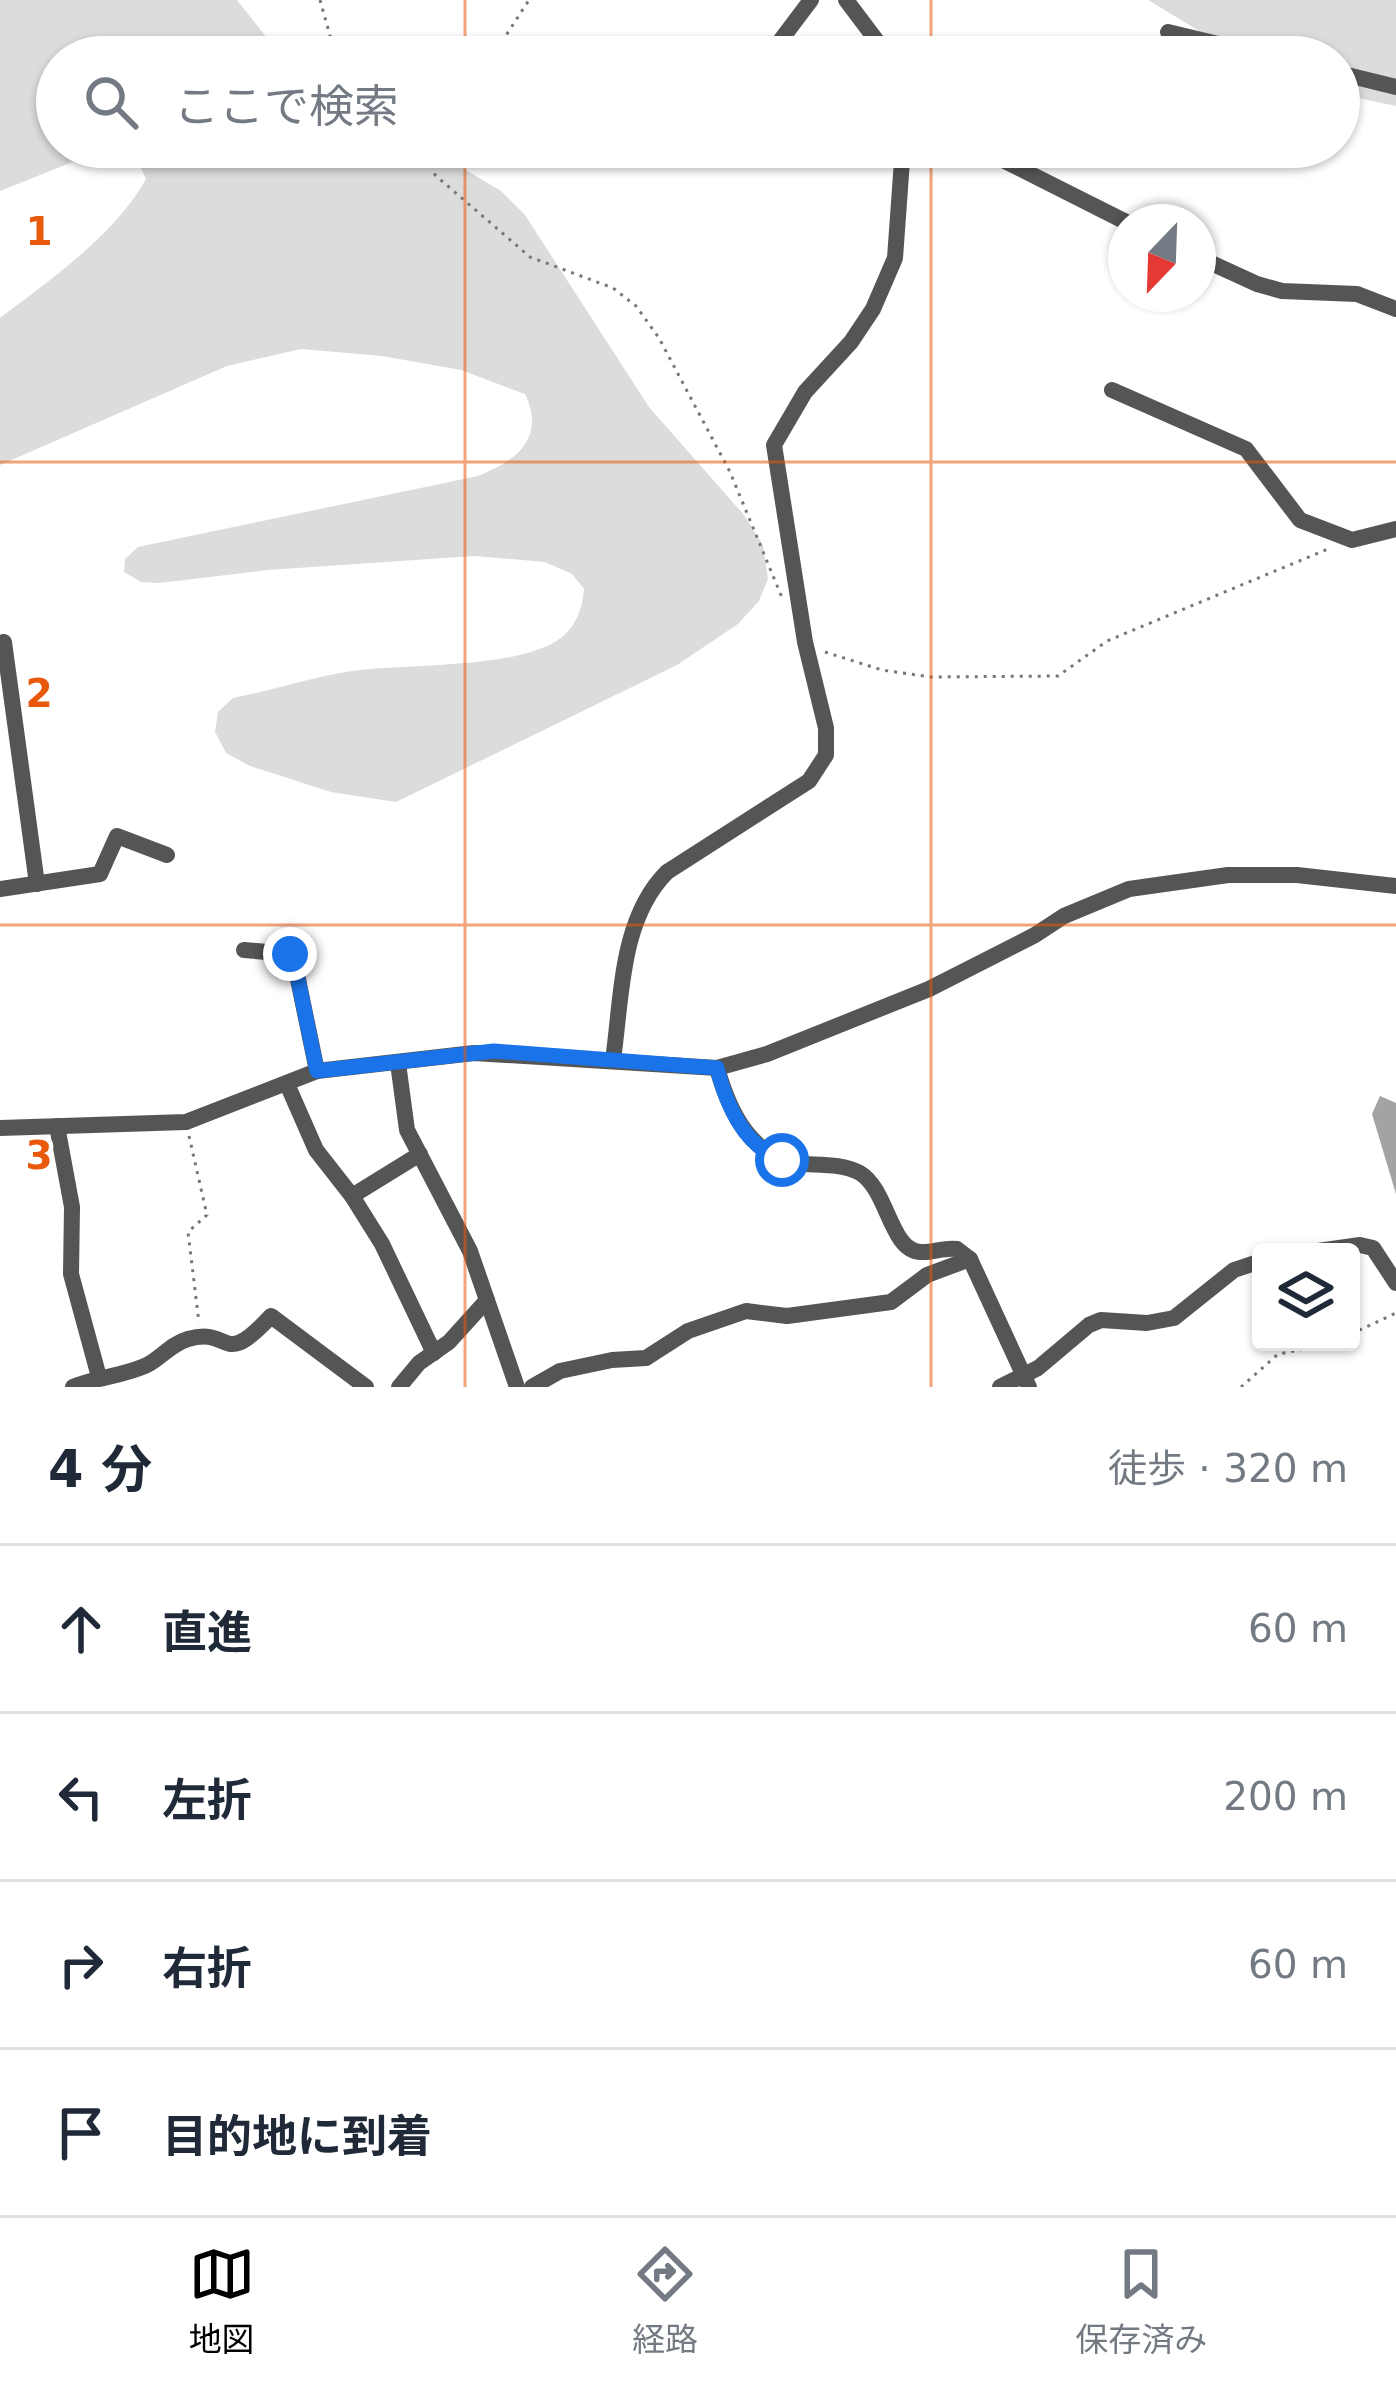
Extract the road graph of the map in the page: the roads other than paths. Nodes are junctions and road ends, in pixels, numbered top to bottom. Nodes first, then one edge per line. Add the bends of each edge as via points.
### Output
1 (812, 0) edge
2 (846, 0) edge
3 (1168, 32) dead end
4 (784, 36) edge
5 (873, 36) edge
6 (1185, 36) edge
7 (1360, 78) edge
8 (1396, 87) edge
9 (901, 168) edge
10 (1019, 168) edge
11 (1108, 213) edge
12 (1216, 264) edge
13 (1396, 309) edge
14 (1112, 390) dead end
15 (1396, 530) edge
16 (4, 642) dead end
17 (167, 855) dead end
18 (37, 884) junction
19 (1396, 886) edge
20 (0, 889) edge
21 (244, 950) dead end
22 (613, 1060) junction
23 (398, 1063) junction
24 (717, 1068) junction
25 (317, 1071) junction
26 (286, 1084) junction
27 (57, 1126) junction
28 (0, 1127) edge
29 (420, 1154) junction
30 (352, 1196) junction
31 (1360, 1245) edge
32 (970, 1259) junction
33 (1252, 1264) edge
34 (1396, 1283) edge
35 (488, 1300) junction
36 (434, 1353) junction
37 (99, 1376) junction
38 (1027, 1380) edge
39 (73, 1387) edge
40 (366, 1387) edge
41 (399, 1387) edge
42 (517, 1387) edge
43 (532, 1387) edge
44 (1000, 1387) edge

1 - 4 street
2 - 5 street
3 - 6 street
7 - 8 street
9 - 22 street via 895,258 873,309 805,392 774,446 826,755 809,782 652,887 633,925
10 - 11 street
12 - 13 street via 1282,291 1357,294
14 - 15 street via 1246,449 1300,520 1352,540
16 - 18 street
17 - 18 street via 117,836 100,874
18 - 20 street
19 - 24 street via 1228,875 1129,889 929,989
21 - 25 street via 294,960
22 - 23 street via 494,1051
22 - 24 street
23 - 25 street
23 - 29 street via 403,1111
24 - 32 street via 758,1148 782,1160 854,1170 879,1191 902,1243 920,1252 957,1249
25 - 26 street
26 - 27 street via 186,1122
26 - 30 street via 316,1150
27 - 28 street
27 - 37 street via 72,1208 71,1274
29 - 30 street
29 - 35 street
30 - 36 street
31 - 34 street via 1373,1248
32 - 38 street
32 - 43 street via 927,1275 891,1302 788,1316 746,1310 688,1331 646,1358 560,1371
33 - 38 street via 1174,1318 1089,1325
35 - 36 street
35 - 42 street
36 - 41 street
37 - 39 street
37 - 40 street via 145,1366 200,1336 238,1345 272,1316
38 - 44 street

